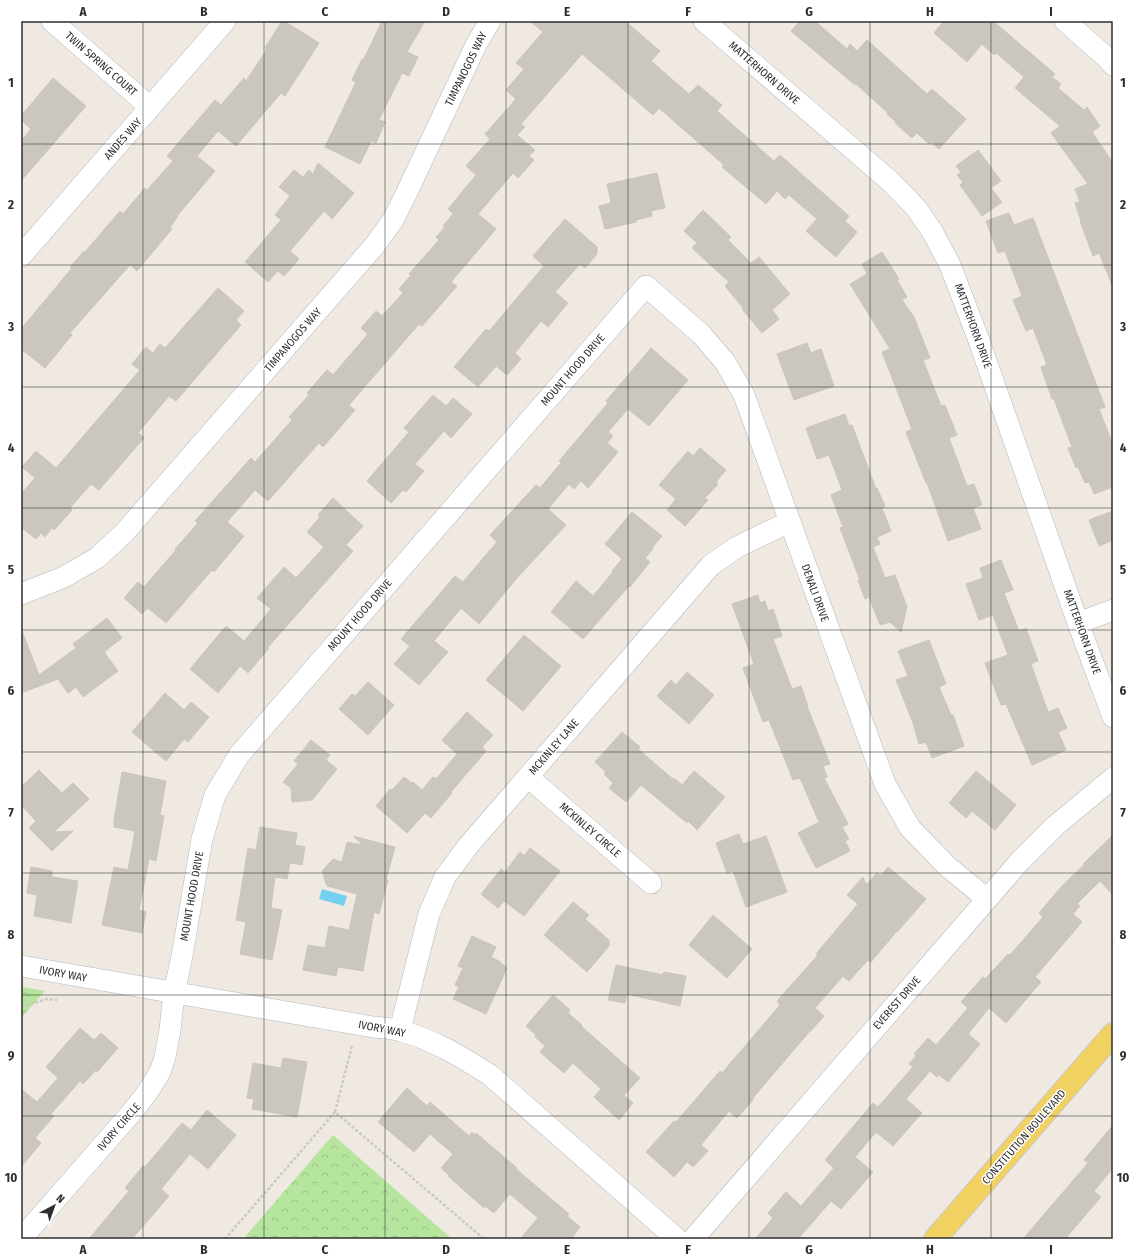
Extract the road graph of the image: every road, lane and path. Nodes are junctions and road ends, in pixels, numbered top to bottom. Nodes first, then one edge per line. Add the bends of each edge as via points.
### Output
1 (52, 21) edge
2 (224, 21) edge
3 (490, 21) edge
4 (704, 21) edge
5 (1065, 21) edge
6 (1113, 65) edge
7 (150, 107) junction
8 (21, 256) edge
9 (646, 286) joint
10 (789, 522) junction
11 (21, 594) edge
12 (1113, 610) edge
13 (1078, 624) junction
14 (1113, 717) edge
15 (528, 777) junction
16 (1113, 778) edge
17 (651, 883) dead end
18 (987, 899) junction
19 (21, 966) edge
20 (174, 994) junction
21 (57, 1000) dead end
22 (21, 1007) edge
23 (400, 1030) junction
24 (1113, 1034) edge
25 (352, 1046) dead end
26 (335, 1112) junction
27 (21, 1239) edge
28 (225, 1239) edge
29 (484, 1239) edge
30 (677, 1239) edge
31 (693, 1239) edge
32 (935, 1239) edge

1 - 7 street, TWIN SPRING COURT
2 - 7 street, ANDES WAY
3 - 11 street, TIMPANOGOS WAY via 476,45 393,220 375,245 124,533 98,558 64,577
4 - 13 street, MATTERHORN DRIVE via 891,182 916,208 932,231 950,265 978,338
5 - 6 street
7 - 8 street, ANDES WAY
9 - 10 street, DENALI DRIVE via 701,334 725,362 744,395
9 - 20 street, MOUNT HOOD DRIVE via 239,755 215,795 202,839
10 - 15 street, MCKINLEY LANE via 737,547 711,565
10 - 18 street, DENALI DRIVE via 884,784 910,828 948,867
12 - 13 street
13 - 14 street, MATTERHORN DRIVE
15 - 17 street, MCKINLEY CIRCLE
15 - 23 street, MCKINLEY LANE via 468,846 445,877 429,914
16 - 18 street, EVEREST DRIVE via 1035,846
18 - 31 street, EVEREST DRIVE
19 - 20 street, IVORY WAY
20 - 23 street, IVORY WAY
20 - 27 street, IVORY CIRCLE via 165,1057 148,1093
21 - 22 path via 46,999
23 - 30 street, IVORY WAY via 444,1047 490,1075
24 - 32 main road, CONSTITUTION BOULEVARD
25 - 26 path
26 - 28 path
26 - 29 path

